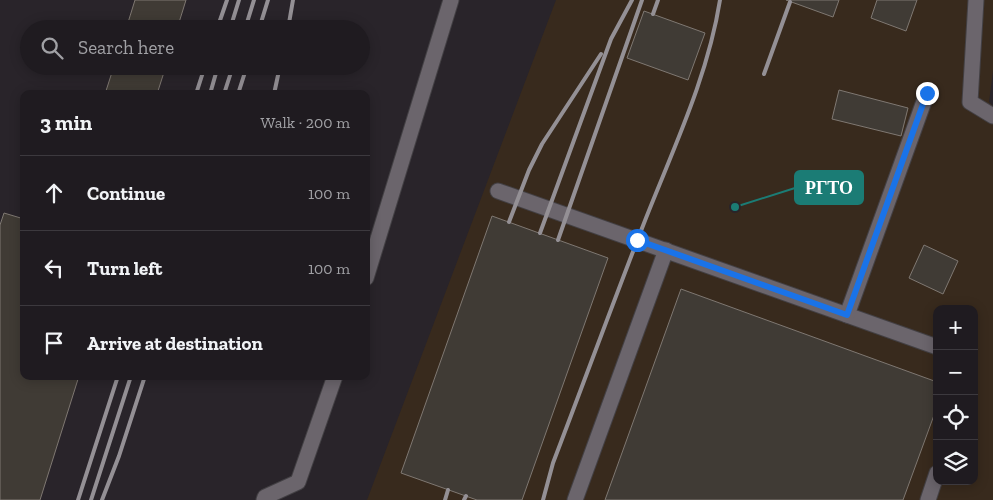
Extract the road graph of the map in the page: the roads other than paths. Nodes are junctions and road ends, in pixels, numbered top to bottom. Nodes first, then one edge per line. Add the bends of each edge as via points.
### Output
1 (450, 0) edge
2 (976, 0) edge
3 (927, 93) dead end
4 (993, 116) edge
5 (498, 191) dead end
6 (666, 250) junction
7 (370, 265) edge
8 (847, 315) junction
9 (933, 346) edge
10 (334, 380) edge
11 (933, 485) edge
12 (264, 500) edge
13 (575, 500) edge
14 (928, 500) edge

1 - 7 street
2 - 4 street via 970,102
3 - 8 street
5 - 6 street
6 - 8 street
6 - 13 street
8 - 9 street
10 - 12 street via 298,482
11 - 14 street

